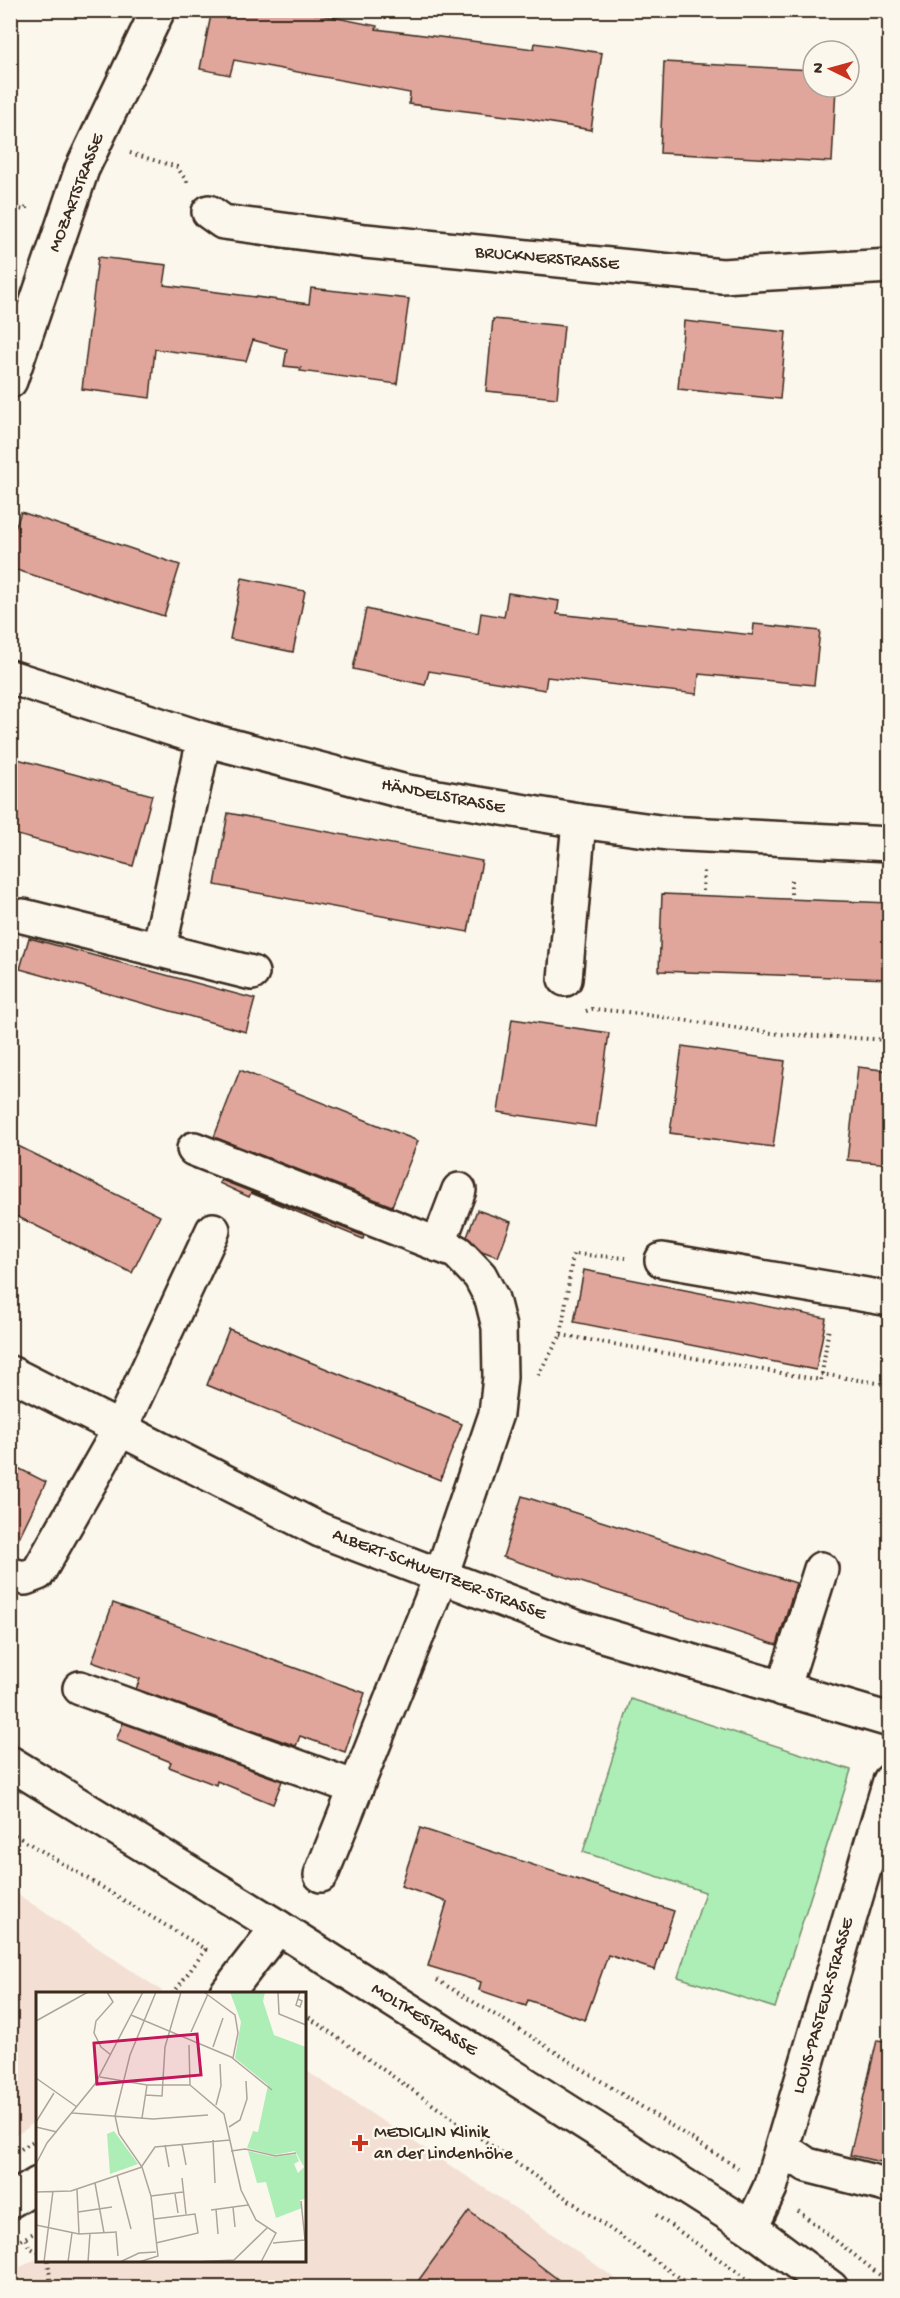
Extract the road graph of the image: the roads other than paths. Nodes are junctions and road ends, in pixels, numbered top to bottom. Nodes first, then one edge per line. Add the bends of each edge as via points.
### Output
1 (158, 10) edge
2 (209, 212) road end
3 (890, 266) edge
4 (10, 381) edge
5 (10, 677) edge
6 (204, 739) junction
7 (579, 821) junction
8 (890, 844) edge
9 (23, 916) dead end
10 (159, 950) junction
11 (252, 973) dead end
12 (565, 979) dead end
13 (194, 1149) dead end
14 (459, 1190) dead end
15 (213, 1230) dead end
16 (438, 1245) junction
17 (662, 1260) road end
18 (890, 1299) edge
19 (10, 1373) edge
20 (120, 1429) junction
21 (821, 1569) dead end
22 (10, 1575) edge
23 (441, 1576) junction
24 (80, 1688) dead end
25 (783, 1689) junction
26 (890, 1720) edge
27 (10, 1763) edge
28 (890, 1781) edge
29 (356, 1788) junction
30 (321, 1875) dead end
31 (278, 1927) junction
32 (235, 1983) edge
33 (782, 2148) junction
34 (36, 2185) edge
35 (890, 2186) edge
36 (10, 2201) edge
37 (751, 2228) junction
38 (831, 2288) edge

1 - 4 street, MOZARTSTRASSE via 82,169
2 - 3 street, BRUCKNERSTRASSE via 223,222 330,237 722,276
5 - 6 street, HÄNDELSTRASSE
6 - 7 street, HÄNDELSTRASSE via 402,791
6 - 10 street
7 - 8 street, HÄNDELSTRASSE via 667,833
7 - 12 street
9 - 10 street
10 - 11 street
13 - 16 street
14 - 16 street
15 - 20 street
16 - 23 street via 458,1252 480,1276 492,1299 500,1345 496,1414
17 - 18 street
19 - 20 street, ALBERT-SCHWEITZER-STRASSE
20 - 22 street via 38,1573 25,1578
20 - 23 street, ALBERT-SCHWEITZER-STRASSE via 320,1530
21 - 25 street
23 - 25 street, ALBERT-SCHWEITZER-STRASSE via 572,1626
23 - 29 street
24 - 29 street
25 - 26 street, ALBERT-SCHWEITZER-STRASSE
27 - 31 street, MOLTKESTRASSE
28 - 33 street, LOUIS-PASTEUR-STRASSE
29 - 30 street
31 - 32 street
31 - 37 street, MOLTKESTRASSE
33 - 35 street via 807,2165
33 - 37 street, LOUIS-PASTEUR-STRASSE via 770,2188
34 - 36 street
37 - 38 street, MOLTKESTRASSE

